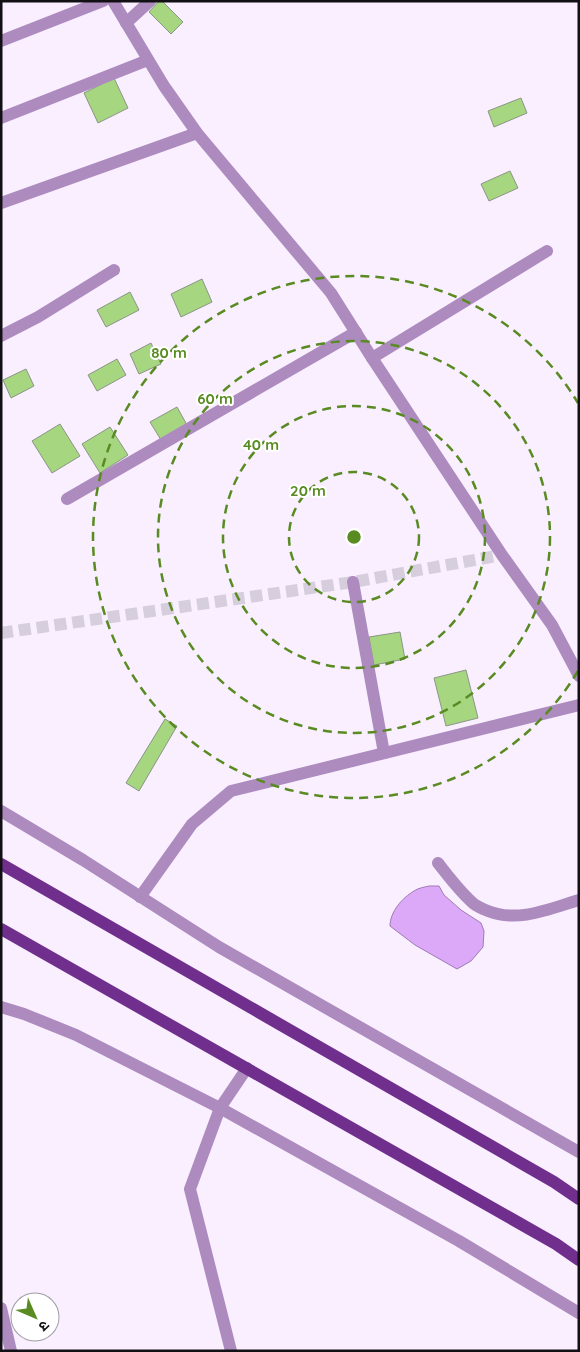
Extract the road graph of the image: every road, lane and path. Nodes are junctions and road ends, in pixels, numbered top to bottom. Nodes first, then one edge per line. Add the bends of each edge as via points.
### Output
1 (103, 1) edge
2 (112, 1) edge
3 (150, 1) edge
4 (126, 23) junction
5 (1, 41) edge
6 (148, 60) junction
7 (1, 118) edge
8 (197, 133) junction
9 (1, 203) edge
10 (547, 251) dead end
11 (114, 270) dead end
12 (356, 332) junction
13 (1, 336) edge
14 (372, 358) junction
15 (67, 499) dead end
16 (354, 582) dead end
17 (579, 676) edge
18 (579, 705) edge
19 (384, 753) junction
20 (1, 811) edge
21 (438, 863) dead end
22 (1, 864) edge
23 (140, 897) junction
24 (579, 900) edge
25 (1, 929) edge
26 (1, 1007) edge
27 (247, 1068) junction
28 (220, 1108) junction
29 (579, 1152) edge
30 (579, 1199) edge
31 (579, 1260) edge
32 (1, 1308) edge
33 (579, 1313) edge
34 (12, 1351) edge
35 (231, 1351) edge

1 - 5 street
2 - 4 street
3 - 4 street
4 - 6 street
6 - 7 street
6 - 8 street
8 - 9 street
8 - 12 street via 331,293
10 - 14 street
11 - 13 street via 38,318
12 - 14 street
12 - 15 street
14 - 17 street via 552,626
16 - 19 street
18 - 19 street
19 - 23 street via 231,790 192,824
20 - 23 street
21 - 24 street via 476,906 510,917 542,912
22 - 30 main road
23 - 29 street via 219,947
25 - 27 main road
26 - 28 street via 76,1035
27 - 28 street
27 - 31 main road
28 - 33 street via 458,1241
28 - 35 street via 190,1189
32 - 34 street

